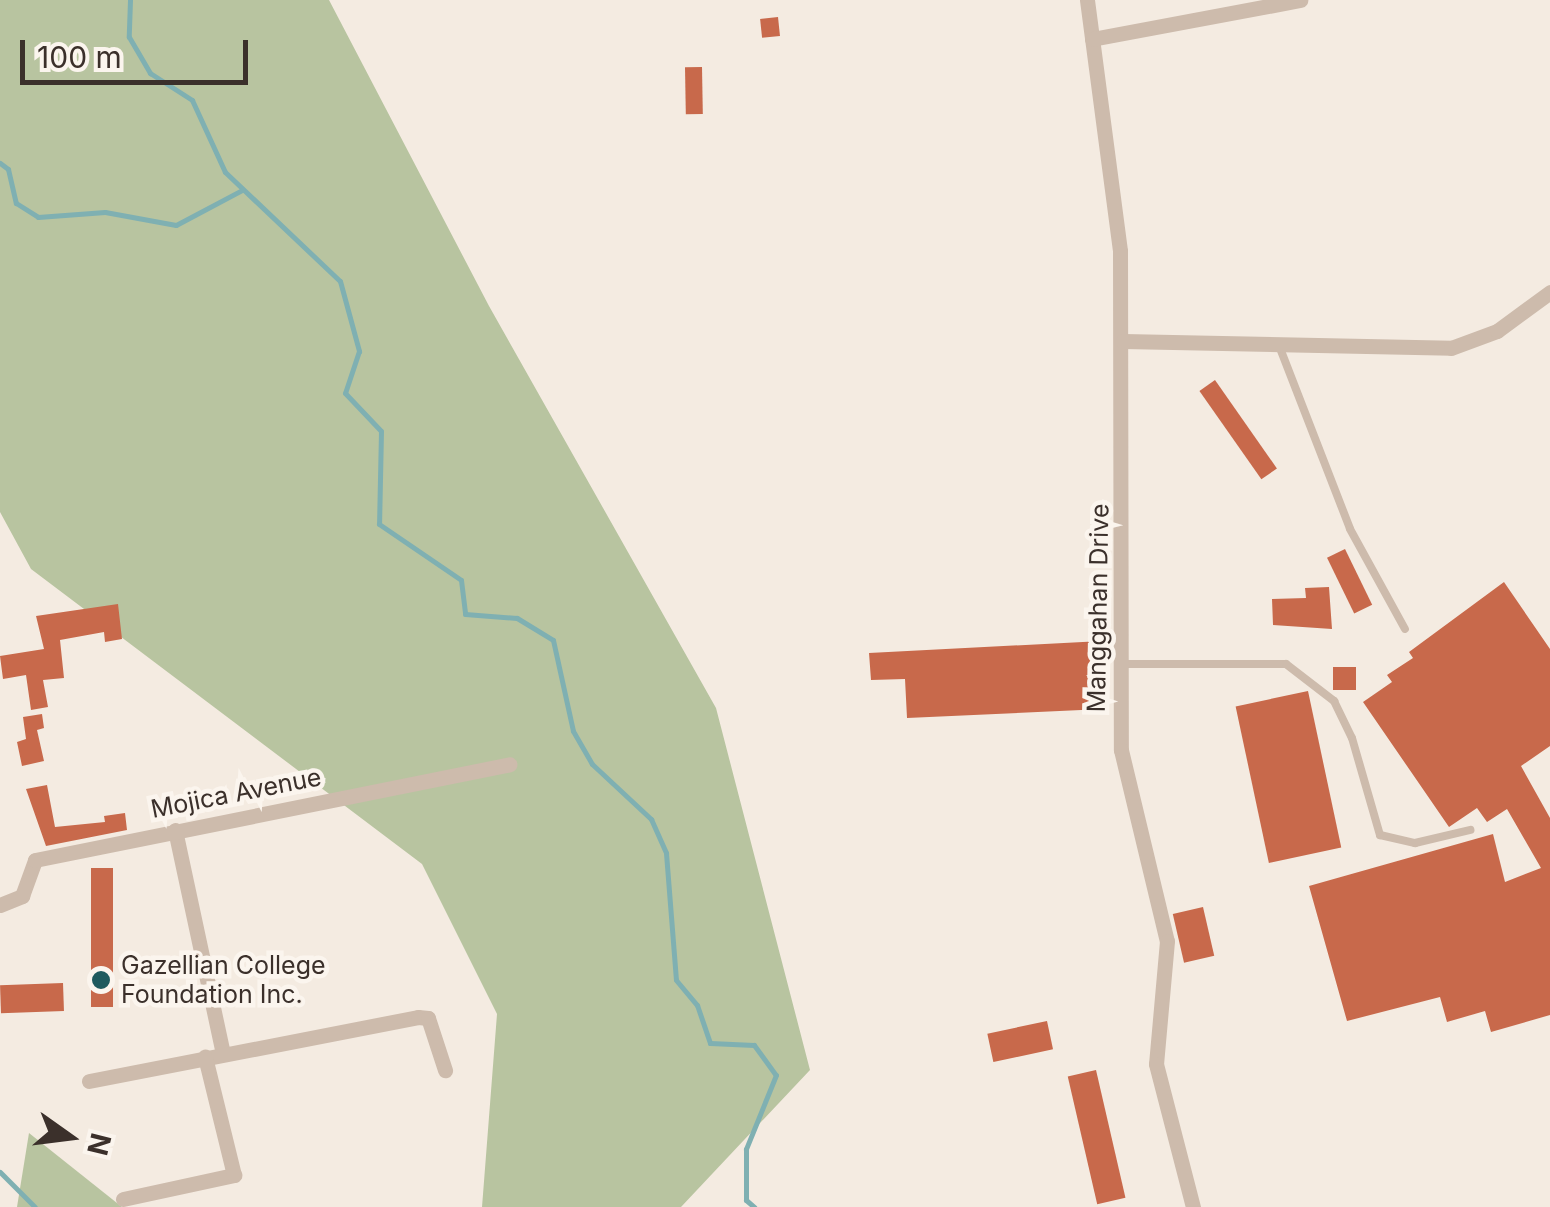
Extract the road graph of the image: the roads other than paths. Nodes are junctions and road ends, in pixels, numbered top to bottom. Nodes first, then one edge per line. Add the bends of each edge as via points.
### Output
1 (1087, 0) edge
2 (1300, 0) edge
3 (1092, 39) junction
4 (1550, 292) edge
5 (1123, 341) junction
6 (1278, 343) junction
7 (1405, 629) dead end
8 (1124, 664) junction
9 (509, 764) dead end
10 (175, 830) junction
11 (1470, 830) dead end
12 (0, 905) edge
13 (224, 1053) junction
14 (205, 1057) junction
15 (445, 1070) dead end
16 (90, 1081) dead end
17 (123, 1199) dead end
18 (1194, 1207) edge

1 - 3 street, Manggahan Drive
2 - 3 street
3 - 5 street, Manggahan Drive via 1111,157
4 - 6 street via 1497,331 1451,348
5 - 6 street
5 - 8 street, Manggahan Drive
6 - 7 lane via 1350,529
8 - 11 lane via 1286,664 1334,701 1380,834 1415,844
8 - 18 street, Manggahan Drive via 1123,762 1168,941 1156,1064
9 - 10 street, Mojica Avenue
10 - 12 street, Mojica Avenue via 35,860 22,896
10 - 13 street
13 - 14 street
13 - 15 street via 428,1018
14 - 16 street
14 - 17 street via 234,1175

